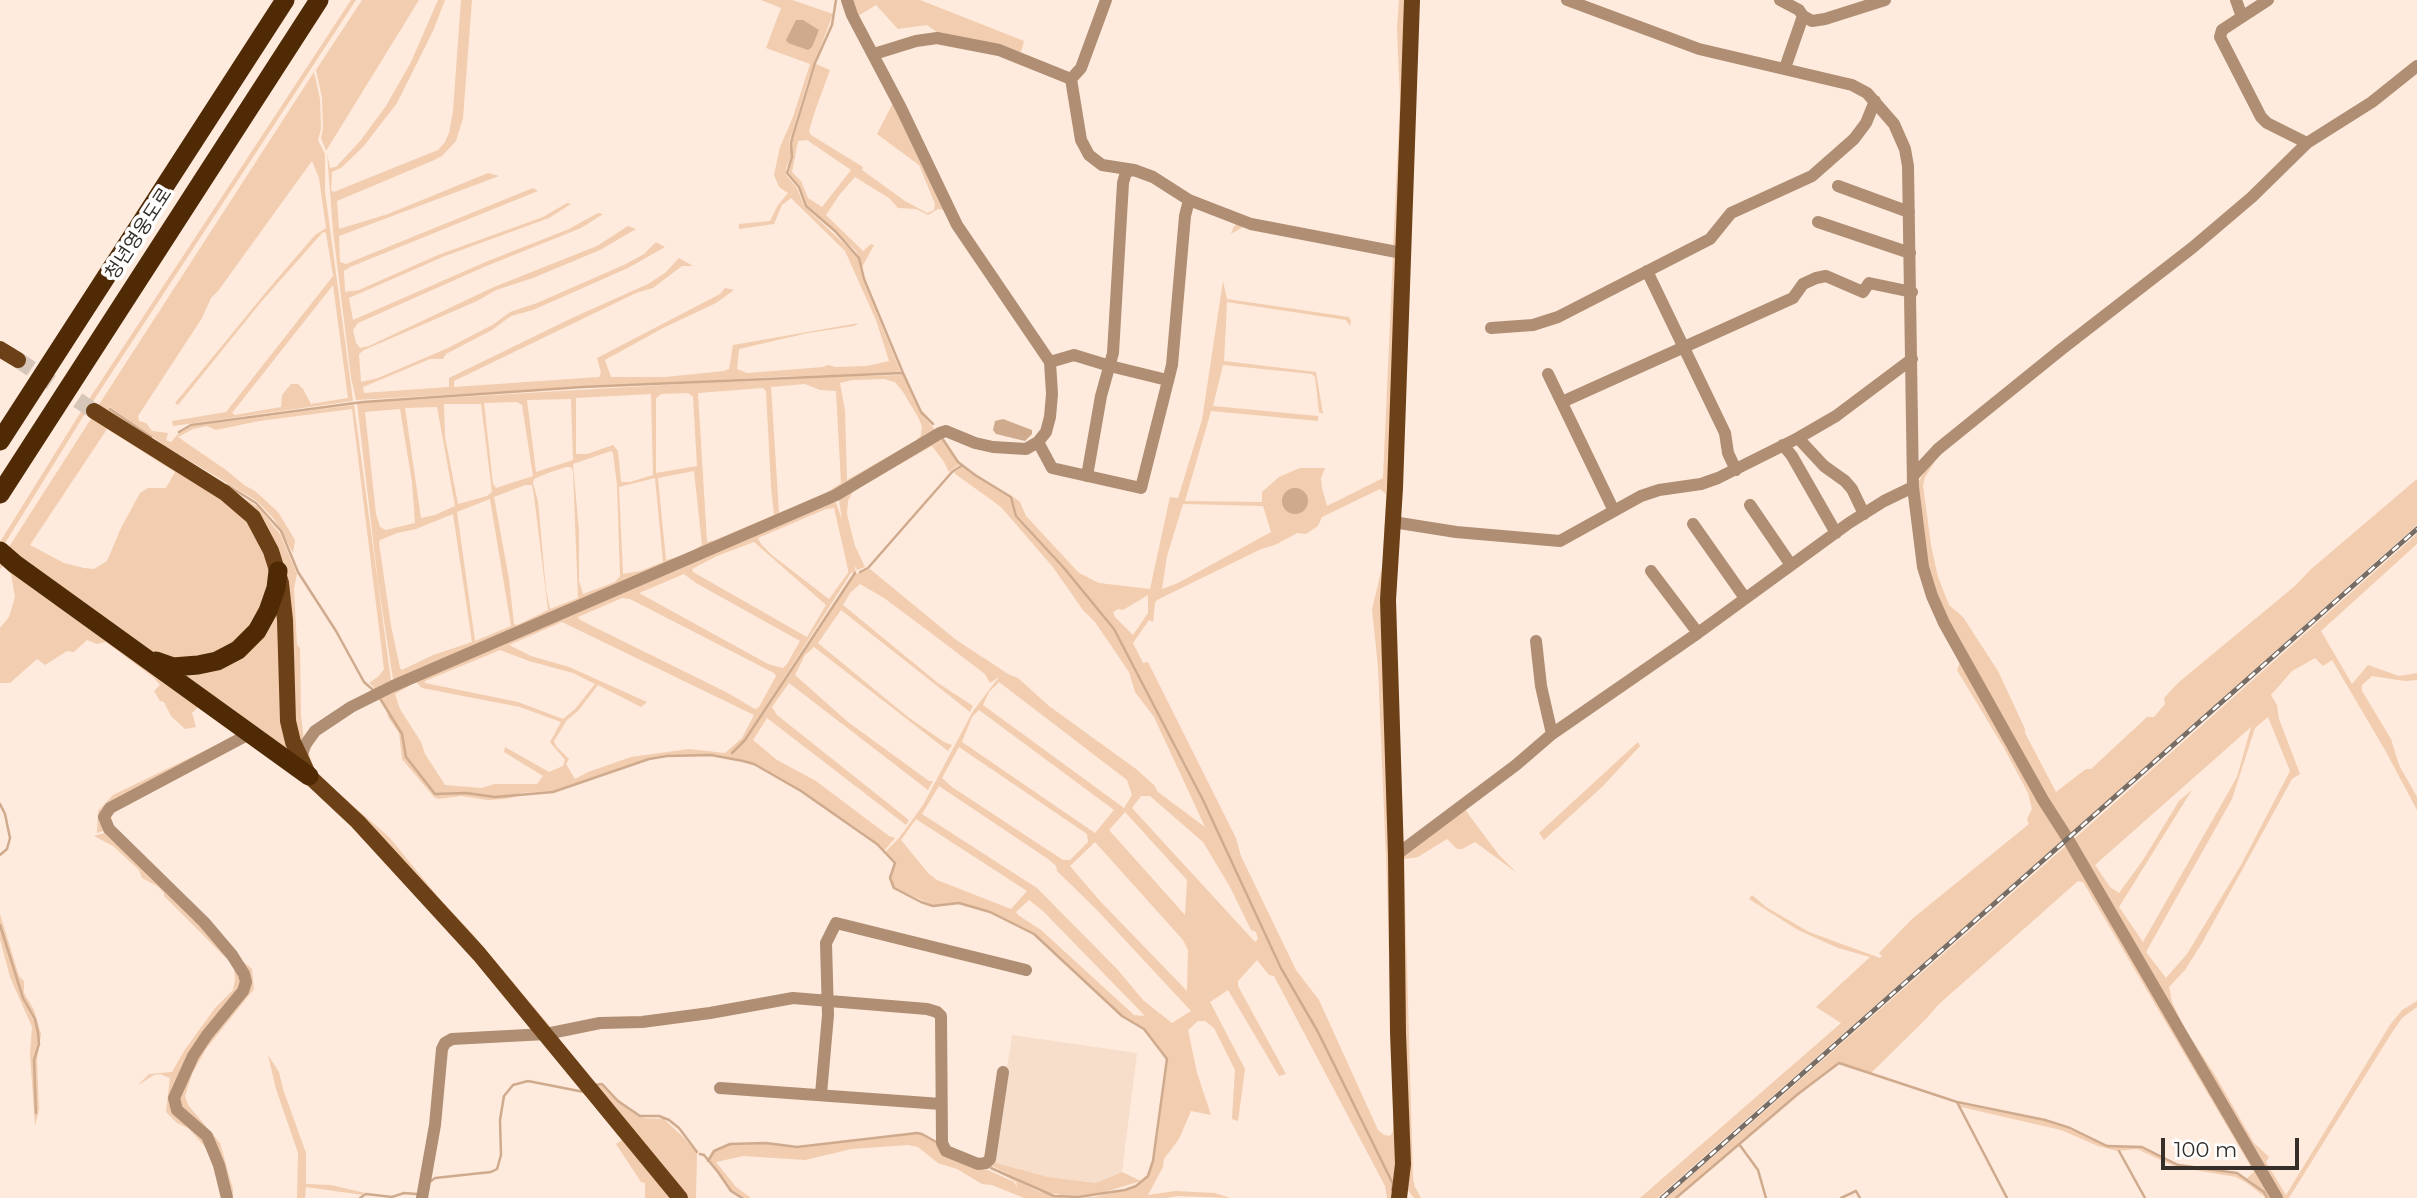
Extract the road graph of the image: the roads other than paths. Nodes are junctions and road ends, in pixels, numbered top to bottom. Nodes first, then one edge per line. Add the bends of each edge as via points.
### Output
1 (285, 0) edge
2 (319, 0) edge
3 (847, 0) edge
4 (1106, 0) edge
5 (1412, 0) edge
6 (1567, 0) edge
7 (1780, 0) edge
8 (1885, 0) edge
9 (2236, 0) edge
10 (2268, 0) edge
11 (1803, 16) junction
12 (2242, 17) junction
13 (874, 54) junction
14 (2417, 66) edge
15 (1785, 68) junction
16 (1071, 79) junction
17 (1875, 101) junction
18 (2307, 143) junction
19 (1134, 170) junction
20 (1838, 186) dead end
21 (1189, 200) junction
22 (1909, 212) junction
23 (1818, 222) dead end
24 (1402, 253) junction
25 (1910, 253) junction
26 (1647, 271) junction
27 (1912, 292) junction
28 (1491, 328) dead end
29 (1684, 348) junction
30 (0, 349) edge
31 (1912, 359) junction
32 (18, 360) tunnel mouth
33 (1050, 362) junction
34 (1110, 366) junction
35 (1548, 374) dead end
36 (1167, 380) junction
37 (1562, 402) junction
38 (94, 411) tunnel mouth
39 (1798, 438) junction
40 (0, 441) edge
41 (1038, 442) junction
42 (1783, 445) junction
43 (1736, 470) junction
44 (1087, 476) junction
45 (1913, 482) junction
46 (0, 494) edge
47 (1750, 505) dead end
48 (1614, 511) junction
49 (1864, 514) junction
50 (1393, 522) junction
51 (1693, 524) dead end
52 (1836, 533) junction
53 (0, 551) edge
54 (1791, 565) junction
55 (278, 571) junction
56 (1651, 571) dead end
57 (1745, 598) junction
58 (1698, 633) junction
59 (1535, 641) dead end
60 (139, 653) junction
61 (251, 733) junction
62 (1552, 734) junction
63 (305, 768) junction
64 (1396, 855) junction
65 (1026, 970) dead end
66 (827, 1000) junction
67 (546, 1034) junction
68 (1003, 1072) dead end
69 (720, 1088) dead end
70 (821, 1094) junction
71 (941, 1104) junction
72 (226, 1198) edge
73 (422, 1198) edge
74 (680, 1198) edge
75 (1399, 1198) edge
76 (2277, 1198) edge

1 - 40 highway, 청년영웅도로
2 - 46 highway, 청년영웅도로
3 - 13 street
4 - 16 street via 1081,68
5 - 24 main road
6 - 15 street via 1699,48
7 - 11 street
8 - 11 street via 1825,19 1812,21
9 - 12 street
10 - 12 street
11 - 15 street
12 - 18 street via 2222,30 2220,37 2261,117
13 - 16 street via 937,38 999,51
13 - 33 street via 957,225
14 - 18 street via 2372,102
15 - 17 street via 1852,85
16 - 19 street via 1080,140 1089,155 1102,165
17 - 22 street via 1894,124 1905,149
17 - 26 street via 1854,139 1812,176 1738,210 1710,239
18 - 45 street via 2192,248 1938,449
19 - 21 street
19 - 34 street via 1126,172 1123,183
20 - 22 street
21 - 24 street via 1251,224
21 - 36 street
22 - 25 street
23 - 25 street
24 - 50 main road
25 - 27 street
26 - 28 street via 1558,317 1533,325
26 - 29 street
27 - 29 street via 1869,283 1863,292 1826,276 1816,278 1803,284 1793,298
27 - 31 street
29 - 37 street
29 - 43 street via 1725,433
30 - 32 main road
31 - 39 street via 1836,416
31 - 45 street
33 - 34 street via 1074,355
33 - 41 street via 1050,417
34 - 36 street
34 - 44 street
35 - 37 street
36 - 44 street via 1141,488
37 - 48 street
38 - 55 main road via 246,510 262,532
39 - 42 street
39 - 49 street via 1852,489
41 - 44 street via 1052,468
41 - 63 street via 1026,449 993,447 940,433 836,495 351,707 315,731 305,745
42 - 43 street
42 - 52 street
43 - 48 street via 1701,484 1658,490
45 - 49 street
45 - 76 street via 1923,567 1944,623
47 - 54 street
48 - 50 street via 1560,541
49 - 52 street
50 - 64 main road via 1388,600
51 - 57 street
52 - 54 street
53 - 60 highway
54 - 57 street
55 - 60 highway via 272,601 257,631 230,655 208,664 173,667
55 - 63 main road via 285,620 287,714
56 - 58 street
57 - 58 street
58 - 62 street
59 - 62 street
60 - 61 highway
61 - 63 highway
61 - 72 street via 110,808 104,817 109,829 204,922 244,974 243,991 206,1035 174,1098 177,1110 207,1136
62 - 64 street
63 - 67 main road via 406,872
64 - 75 main road via 1403,1164
65 - 66 street via 836,923 825,943
66 - 67 street via 793,998
66 - 70 street
66 - 71 street via 937,1012 943,1047
67 - 73 street via 445,1043
67 - 74 main road
68 - 71 street via 986,1163 968,1162 946,1151
69 - 70 street
70 - 71 street

